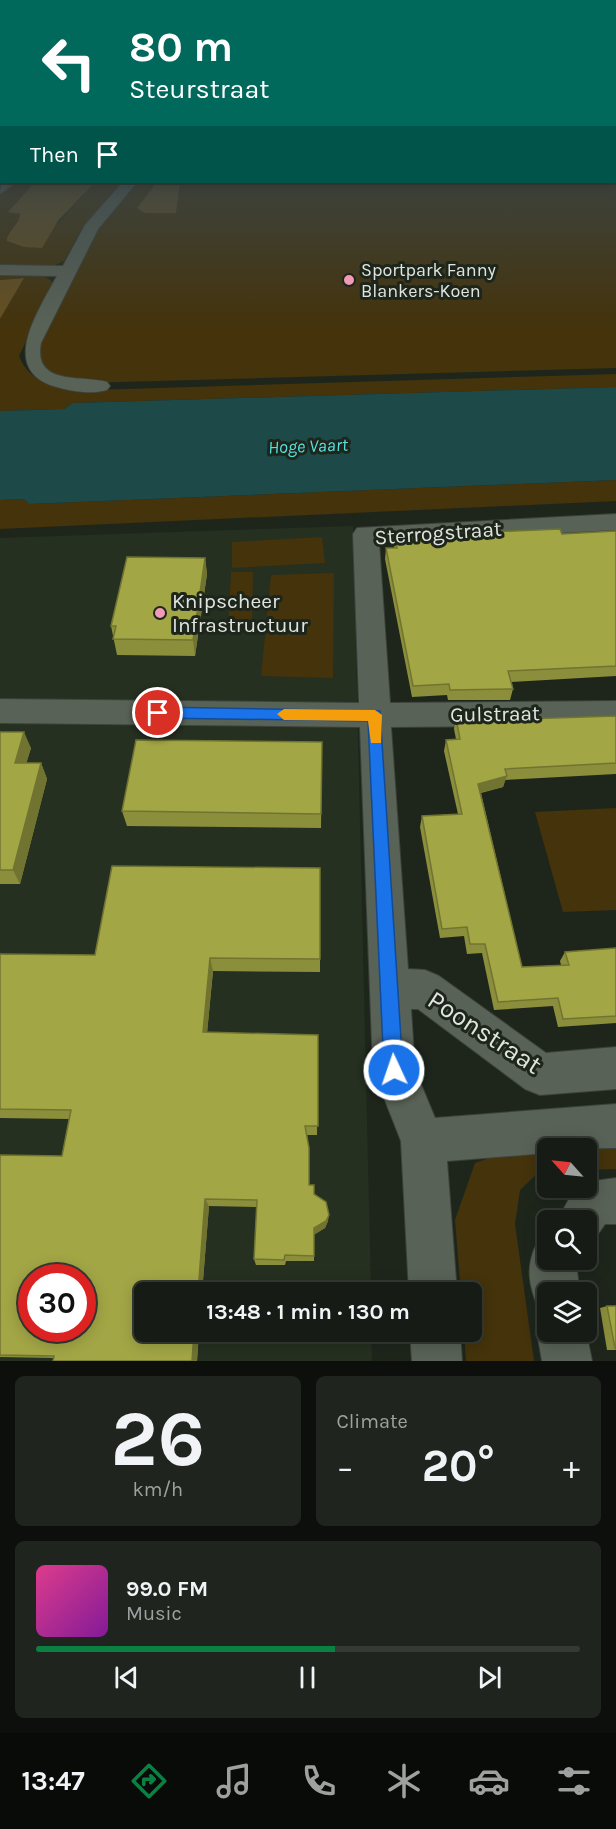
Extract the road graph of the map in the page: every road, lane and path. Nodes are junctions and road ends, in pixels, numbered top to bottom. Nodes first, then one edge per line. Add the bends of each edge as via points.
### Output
1 (114, 201) edge
2 (0, 270) edge
3 (69, 271) junction
4 (100, 386) dead end
5 (616, 522) edge
6 (0, 711) edge
7 (616, 712) edge
8 (375, 715) junction
9 (389, 988) junction
10 (616, 1068) edge
11 (616, 1126) edge
12 (423, 1141) junction
13 (616, 1201) edge
14 (588, 1210) edge
15 (432, 1282) edge
16 (436, 1342) edge
17 (564, 1342) edge
18 (437, 1361) edge
19 (567, 1361) edge

1 - 3 street via 90,228
2 - 3 street
3 - 4 street via 31,343 27,360 40,374 57,382
5 - 8 street, Sterrogstraat via 366,534
6 - 8 street, Gulstraat
7 - 8 street, Gulstraat
8 - 9 street
9 - 10 street, Poonstraat via 425,990 540,1074
9 - 12 street via 394,1070
11 - 12 street
12 - 15 street
13 - 14 street via 593,1202
16 - 18 street
17 - 19 street

